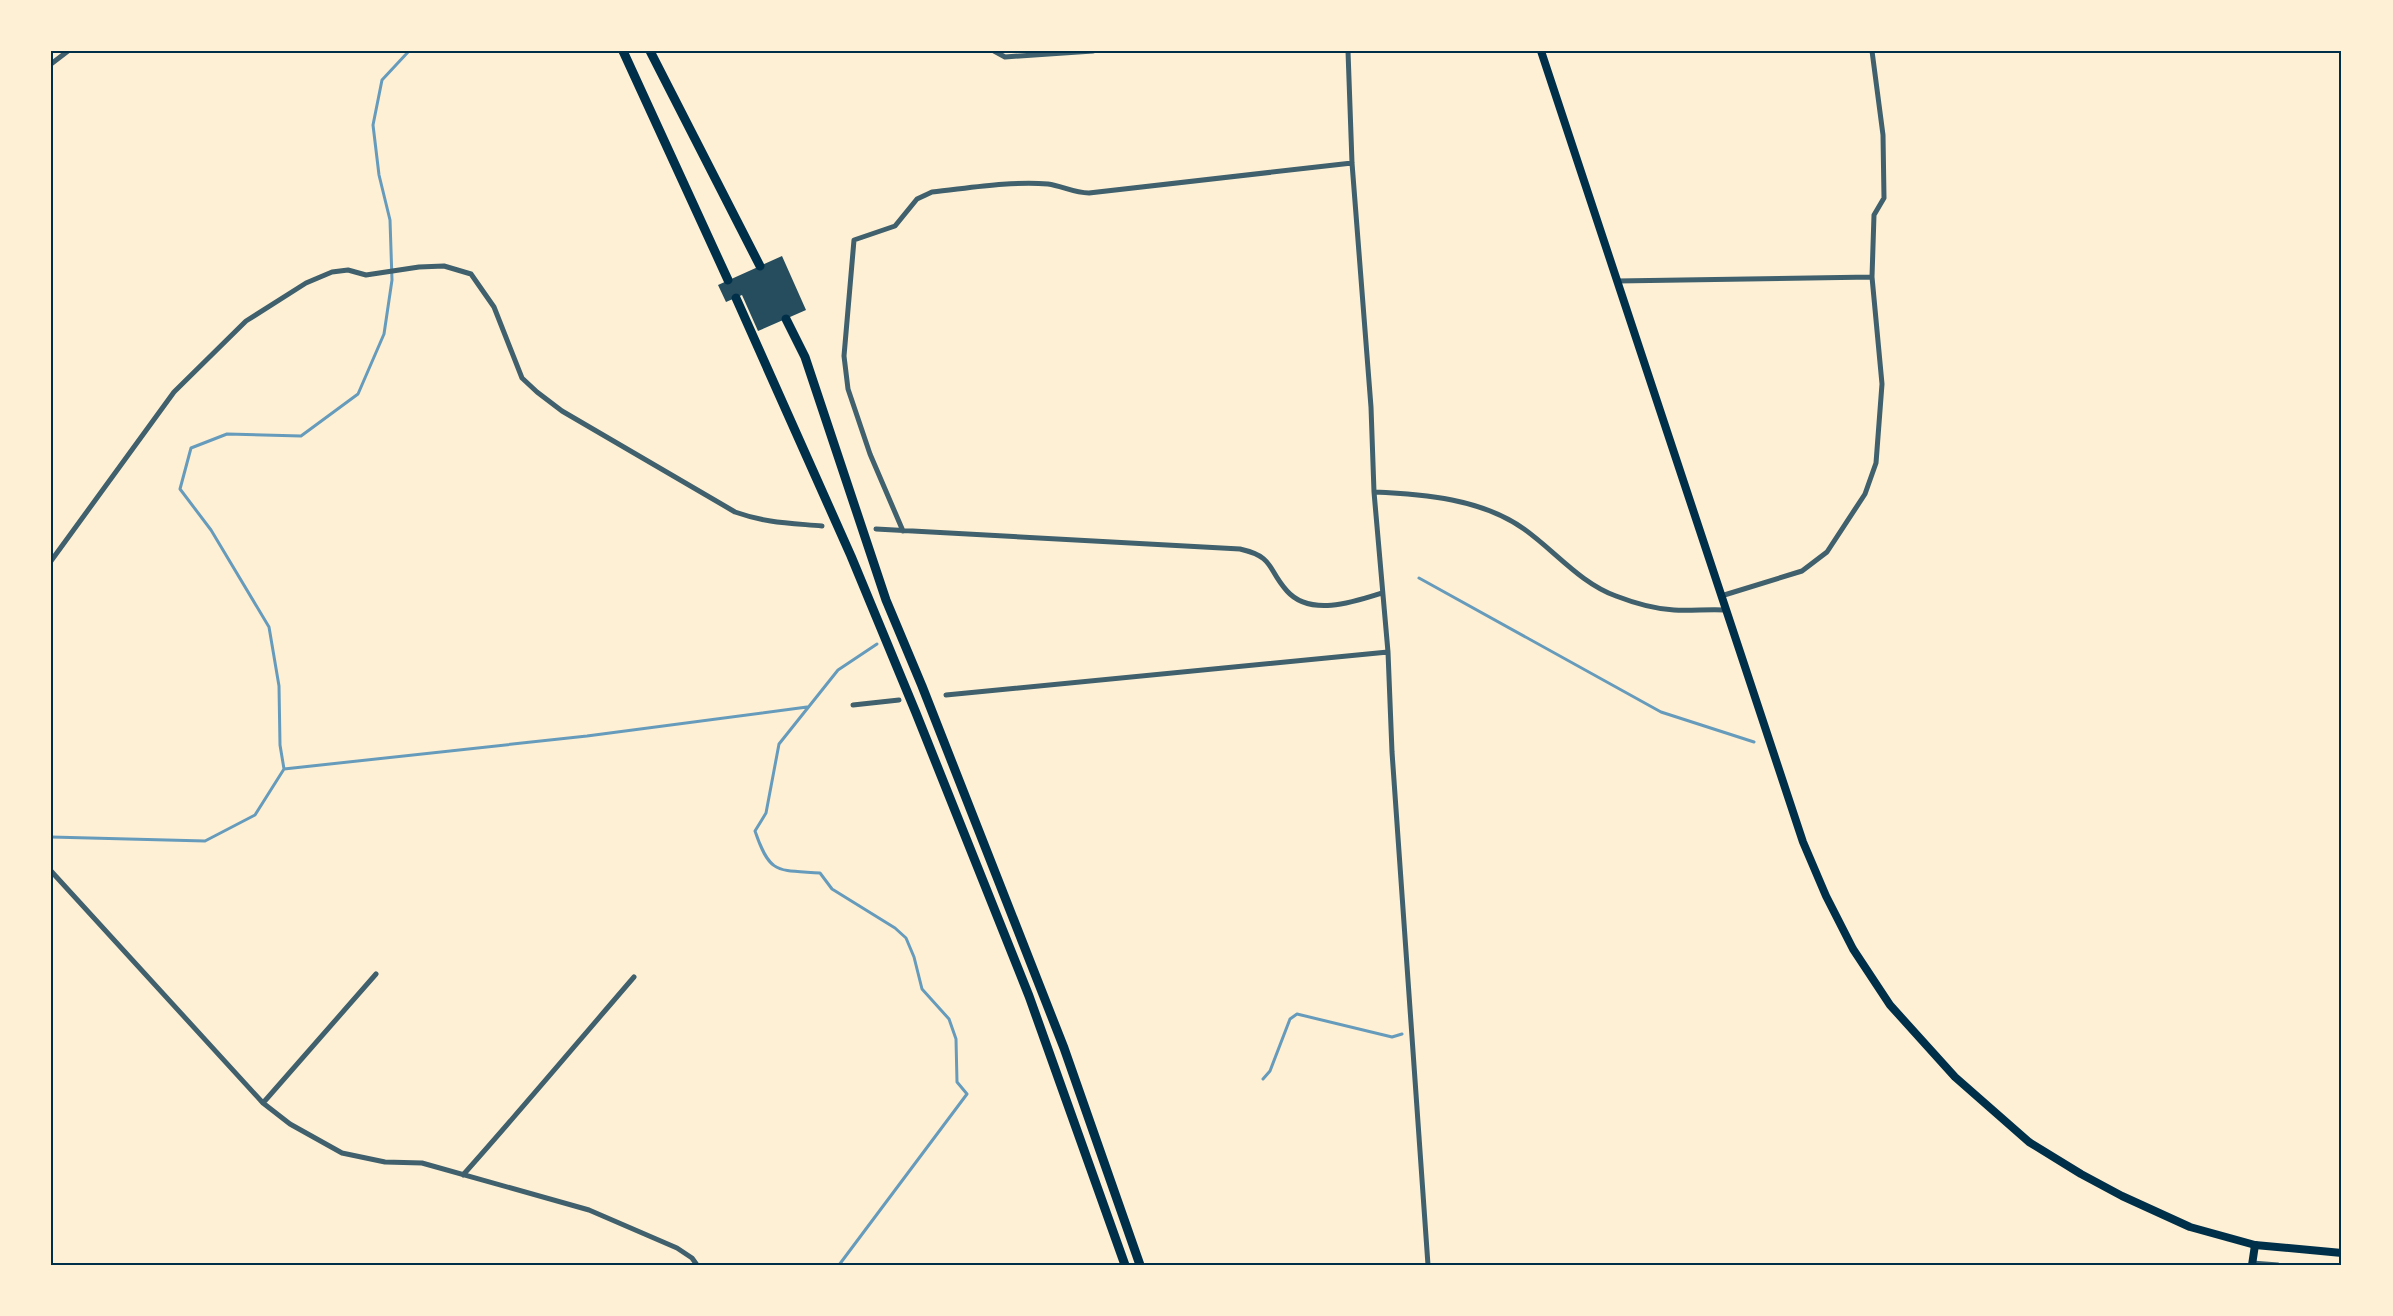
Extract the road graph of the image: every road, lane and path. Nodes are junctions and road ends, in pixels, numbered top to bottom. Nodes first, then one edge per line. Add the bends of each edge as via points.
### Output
1 (68, 51) edge
2 (623, 51) edge
3 (650, 51) edge
4 (993, 51) edge
5 (1093, 51) edge
6 (1348, 51) edge
7 (1541, 51) edge
8 (1872, 51) edge
9 (51, 64) edge
10 (1352, 163) junction
11 (760, 266) dead end
12 (1872, 277) junction
13 (728, 280) dead end
14 (1617, 281) junction
15 (736, 297) dead end
16 (786, 319) dead end
17 (1374, 492) junction
18 (822, 526) dead end
19 (876, 529) dead end
20 (903, 531) junction
21 (51, 561) edge
22 (1382, 593) junction
23 (1721, 596) junction
24 (1725, 610) junction
25 (1388, 652) junction
26 (946, 695) dead end
27 (899, 700) dead end
28 (853, 705) dead end
29 (51, 871) edge
30 (376, 974) dead end
31 (634, 977) dead end
32 (264, 1103) junction
33 (463, 1175) junction
34 (2255, 1245) junction
35 (2342, 1253) edge
36 (2252, 1264) edge
37 (697, 1265) edge
38 (1125, 1265) edge
39 (1140, 1265) edge
40 (1428, 1265) edge
41 (2278, 1265) edge

1 - 9 street
2 - 13 highway
3 - 11 highway
4 - 5 street via 1005,57
6 - 10 street
7 - 14 main road
8 - 12 street via 1883,135 1884,198 1874,215
10 - 17 street
10 - 20 street via 1089,193 1050,184 932,192 917,199 895,226 854,240 845,348 848,389
12 - 14 street
12 - 23 street via 1882,384 1876,463 1870,484 1827,552 1812,565
14 - 23 main road
15 - 38 highway via 921,724 1029,996
16 - 39 highway via 805,357 886,600 1064,1048
17 - 22 street
17 - 24 street via 1434,497 1502,516 1523,528 1587,581 1615,596 1674,610
18 - 21 street via 777,524 735,512 562,411 522,378 495,307 471,274 444,266 366,275 348,270 306,283 246,321 174,392
19 - 20 street
20 - 22 street via 1240,549 1265,558 1287,591 1302,601 1341,604
22 - 25 street
23 - 24 main road
24 - 34 main road via 1808,853 1853,949 1890,1005 1955,1077 2029,1142 2148,1210 2190,1227
25 - 26 street
25 - 40 street
27 - 28 street
29 - 32 street
30 - 32 street
31 - 33 street
32 - 33 street via 290,1124 342,1153 385,1162 422,1164
33 - 37 street via 589,1210 677,1248
34 - 35 main road
34 - 36 main road
36 - 41 street

